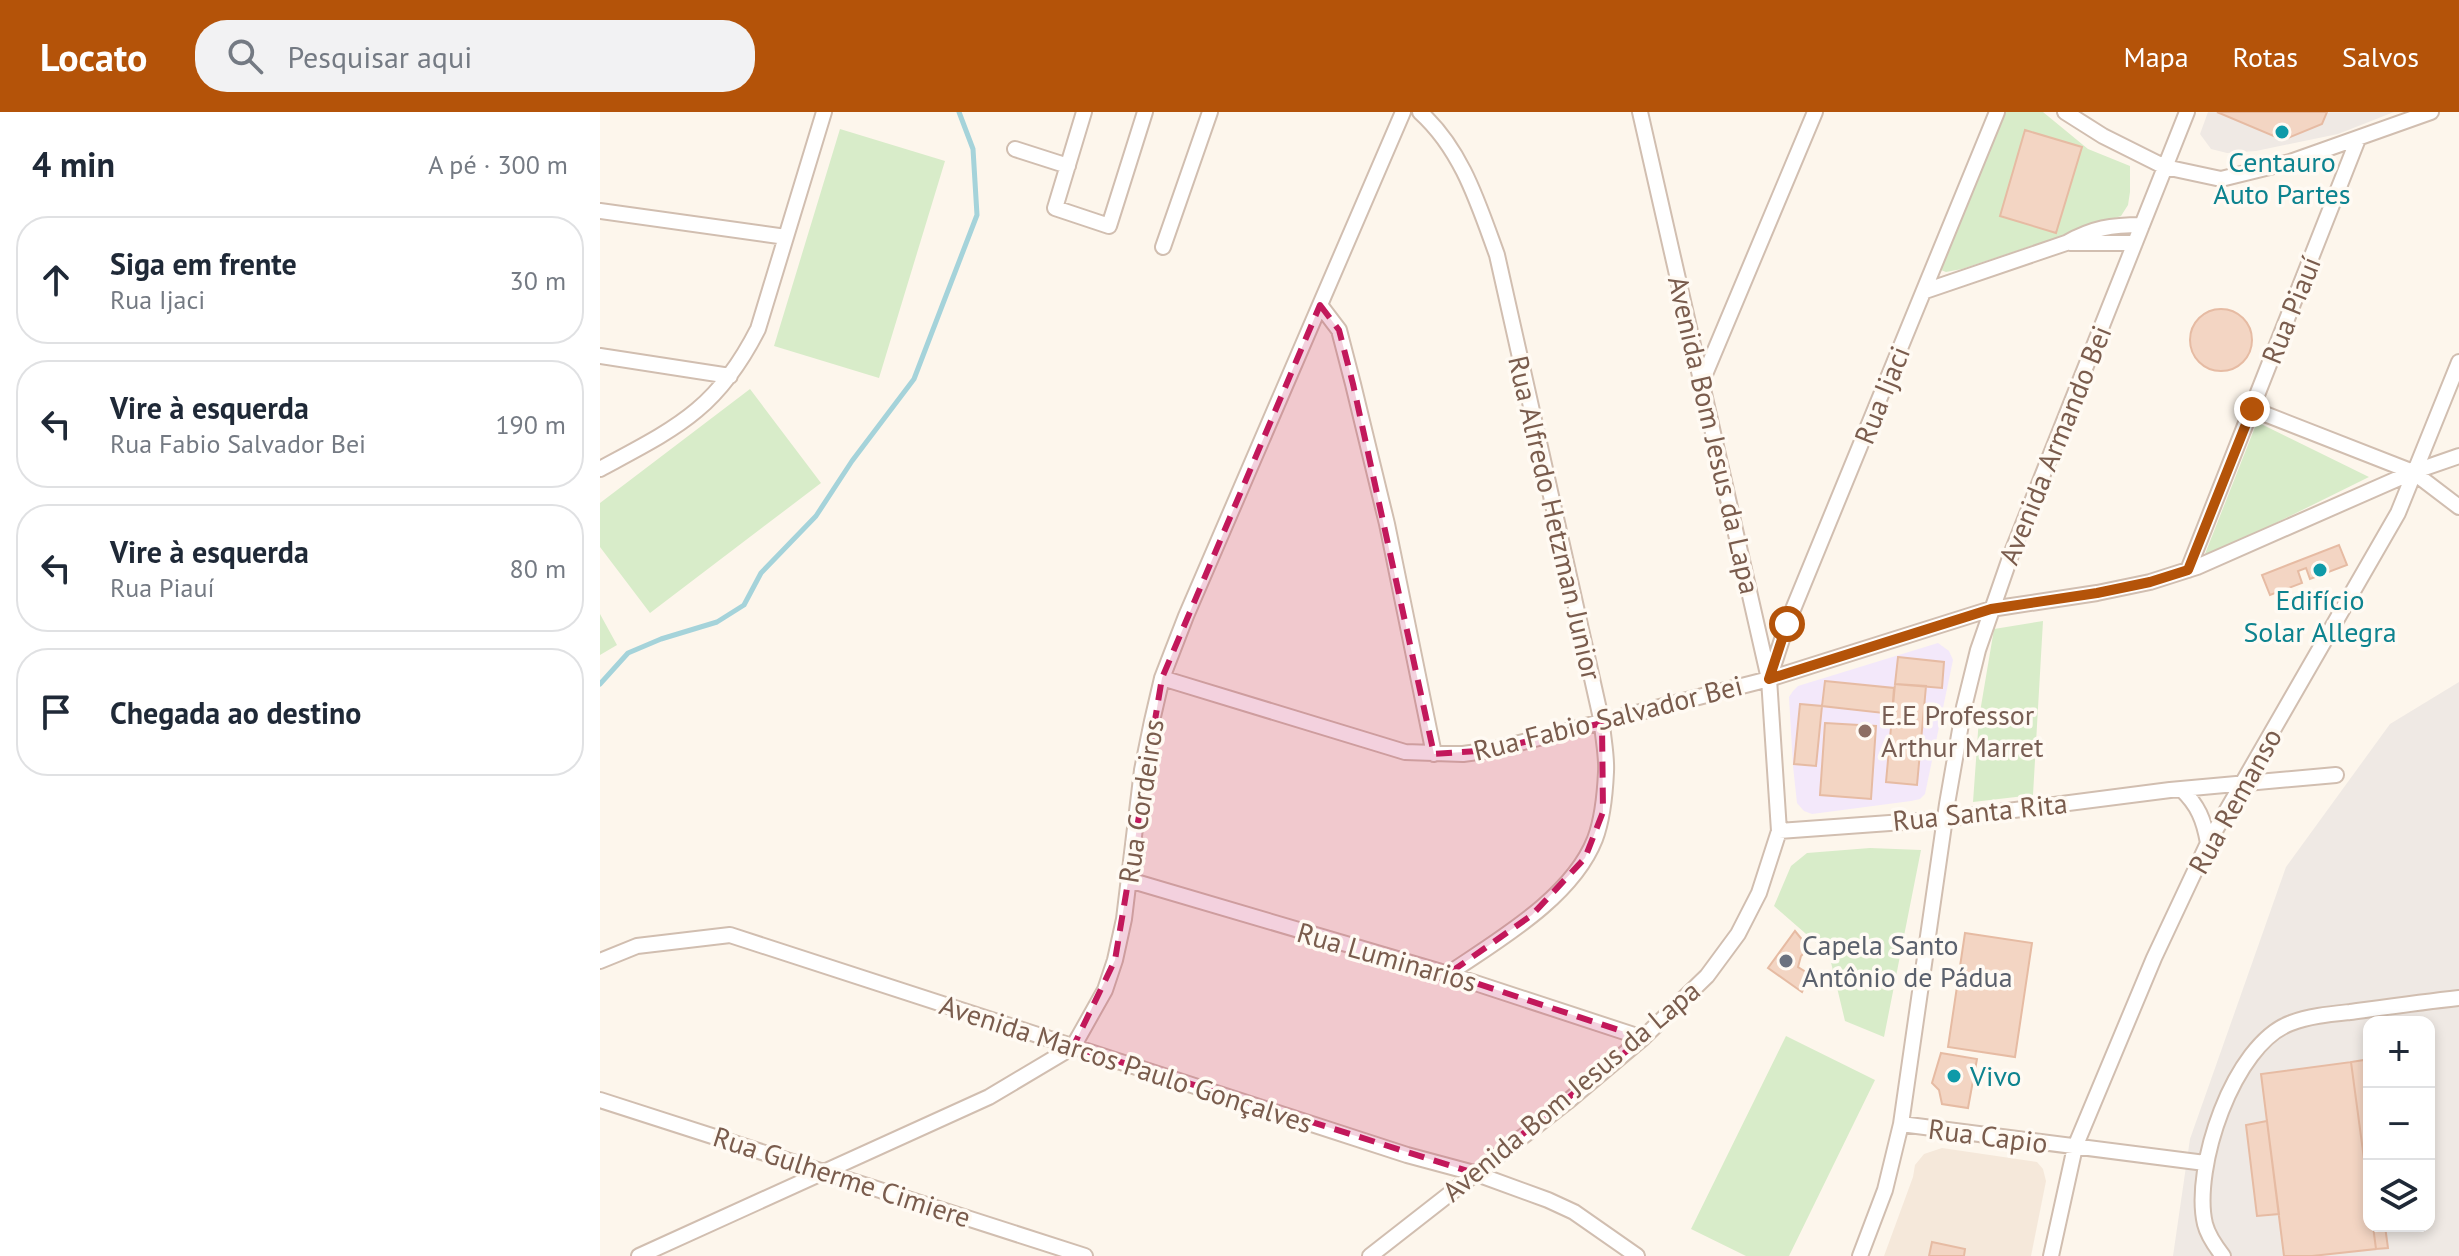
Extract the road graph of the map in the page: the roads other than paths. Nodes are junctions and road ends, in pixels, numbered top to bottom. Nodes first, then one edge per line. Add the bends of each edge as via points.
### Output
1 (824, 112) edge
2 (1084, 112) edge
3 (1145, 112) edge
4 (1210, 112) edge
5 (1403, 112) edge
6 (1420, 112) edge
7 (1640, 112) edge
8 (1815, 112) edge
9 (1997, 112) edge
10 (2065, 112) edge
11 (2187, 112) edge
12 (2431, 112) edge
13 (2358, 139) junction
14 (1015, 149) dead end
15 (1068, 166) junction
16 (2165, 167) junction
17 (600, 211) edge
18 (2142, 225) junction
19 (786, 237) junction
20 (2066, 243) junction
21 (2135, 243) junction
22 (1163, 247) dead end
23 (1925, 291) junction
24 (1320, 305) junction
25 (600, 356) edge
26 (2459, 362) edge
27 (730, 376) junction
28 (1703, 379) junction
29 (2252, 409) junction
30 (2459, 456) edge
31 (600, 469) edge
32 (2413, 472) junction
33 (2459, 507) edge
34 (2188, 570) junction
35 (1991, 609) junction
36 (1162, 678) junction
37 (1769, 679) junction
38 (1602, 723) junction
39 (1434, 754) junction
40 (2336, 775) dead end
41 (2244, 783) junction
42 (2181, 789) junction
43 (1945, 819) junction
44 (1779, 831) junction
45 (2208, 843) junction
46 (1129, 880) junction
47 (600, 961) edge
48 (1448, 974) junction
49 (2459, 998) edge
50 (1643, 1038) junction
51 (1073, 1047) junction
52 (600, 1100) edge
53 (1901, 1124) junction
54 (2075, 1147) junction
55 (2205, 1163) junction
56 (828, 1172) junction
57 (1474, 1173) junction
58 (1076, 1255) edge
59 (639, 1256) edge
60 (1370, 1256) edge
61 (1637, 1256) edge
62 (1860, 1256) edge
63 (2051, 1256) edge
64 (2223, 1256) edge

1 - 19 street
2 - 15 street
3 - 15 street via 1109,226 1055,208
4 - 22 street
5 - 24 street, Rua Cordeiros
6 - 38 street, Rua Alfredo Hetzman Junior via 1437,127 1470,181 1497,255
7 - 28 street, Avenida Bom Jesus da Lapa
8 - 28 street
9 - 23 street, Rua Ijaci
10 - 16 street
11 - 16 street, Avenida Armando Bei
12 - 13 street
13 - 16 street via 2221,179
13 - 29 street, Rua Piauí
14 - 15 street
16 - 18 street, Avenida Armando Bei
17 - 19 street
18 - 20 street via 2110,225
18 - 21 street, Avenida Armando Bei
19 - 27 street via 758,329
20 - 21 street
20 - 23 street
21 - 35 street, Avenida Armando Bei
23 - 37 street, Rua Ijaci
24 - 36 street, Rua Cordeiros
24 - 39 street via 1339,330 1353,384
25 - 27 street
26 - 32 street, Rua Remanso
27 - 31 street via 683,423
28 - 37 street, Avenida Bom Jesus da Lapa
29 - 32 street
29 - 34 street, Rua Piauí
30 - 32 street, Rua Fabio Salvador Bei
32 - 33 street
32 - 34 street, Rua Fabio Salvador Bei
32 - 41 street, Rua Remanso via 2398,513
34 - 35 street, Rua Fabio Salvador Bei via 2097,593
35 - 37 street, Rua Fabio Salvador Bei
35 - 43 street, Avenida Armando Bei via 1964,707
36 - 39 street, Rua Fabio Salvador Bei via 1376,745
36 - 46 street, Rua Cordeiros via 1142,770
37 - 38 street, Rua Fabio Salvador Bei
37 - 44 street, Avenida Bom Jesus da Lapa
38 - 39 street, Rua Fabio Salvador Bei via 1492,750
38 - 48 street, Rua Alfredo Hetzman Junior via 1607,769 1603,812 1585,858 1532,915
40 - 41 street, Rua Santa Rita
41 - 42 street, Rua Santa Rita
41 - 45 street, Rua Remanso
42 - 43 street, Rua Santa Rita
42 - 45 street via 2204,820
43 - 44 street, Rua Santa Rita
43 - 53 street, Avenida Armando Bei
44 - 50 street, Avenida Bom Jesus da Lapa via 1759,893 1738,934 1707,976
45 - 54 street, Rua Remanso
46 - 48 street, Rua Luminarios
46 - 51 street, Rua Cordeiros via 1105,990
47 - 51 street, Avenida Marcos Paulo Gonçalves via 637,946 730,935
48 - 50 street, Rua Luminarios
49 - 55 street via 2288,1023 2242,1068 2226,1098
50 - 57 street, Avenida Bom Jesus da Lapa
51 - 56 street, Rua Cordeiros via 989,1097
51 - 57 street, Avenida Marcos Paulo Gonçalves
52 - 56 street, Rua Gulherme Cimiere
53 - 54 street, Rua Capio
53 - 62 street, Avenida Armando Bei via 1885,1190
54 - 55 street, Rua Capio
54 - 63 street, Rua Remanso
55 - 64 street via 2202,1210
56 - 58 street, Rua Gulherme Cimiere
56 - 59 street, Rua Cordeiros
57 - 60 street, Avenida Bom Jesus da Lapa
57 - 61 street, Avenida Marcos Paulo Gonçalves via 1574,1212

